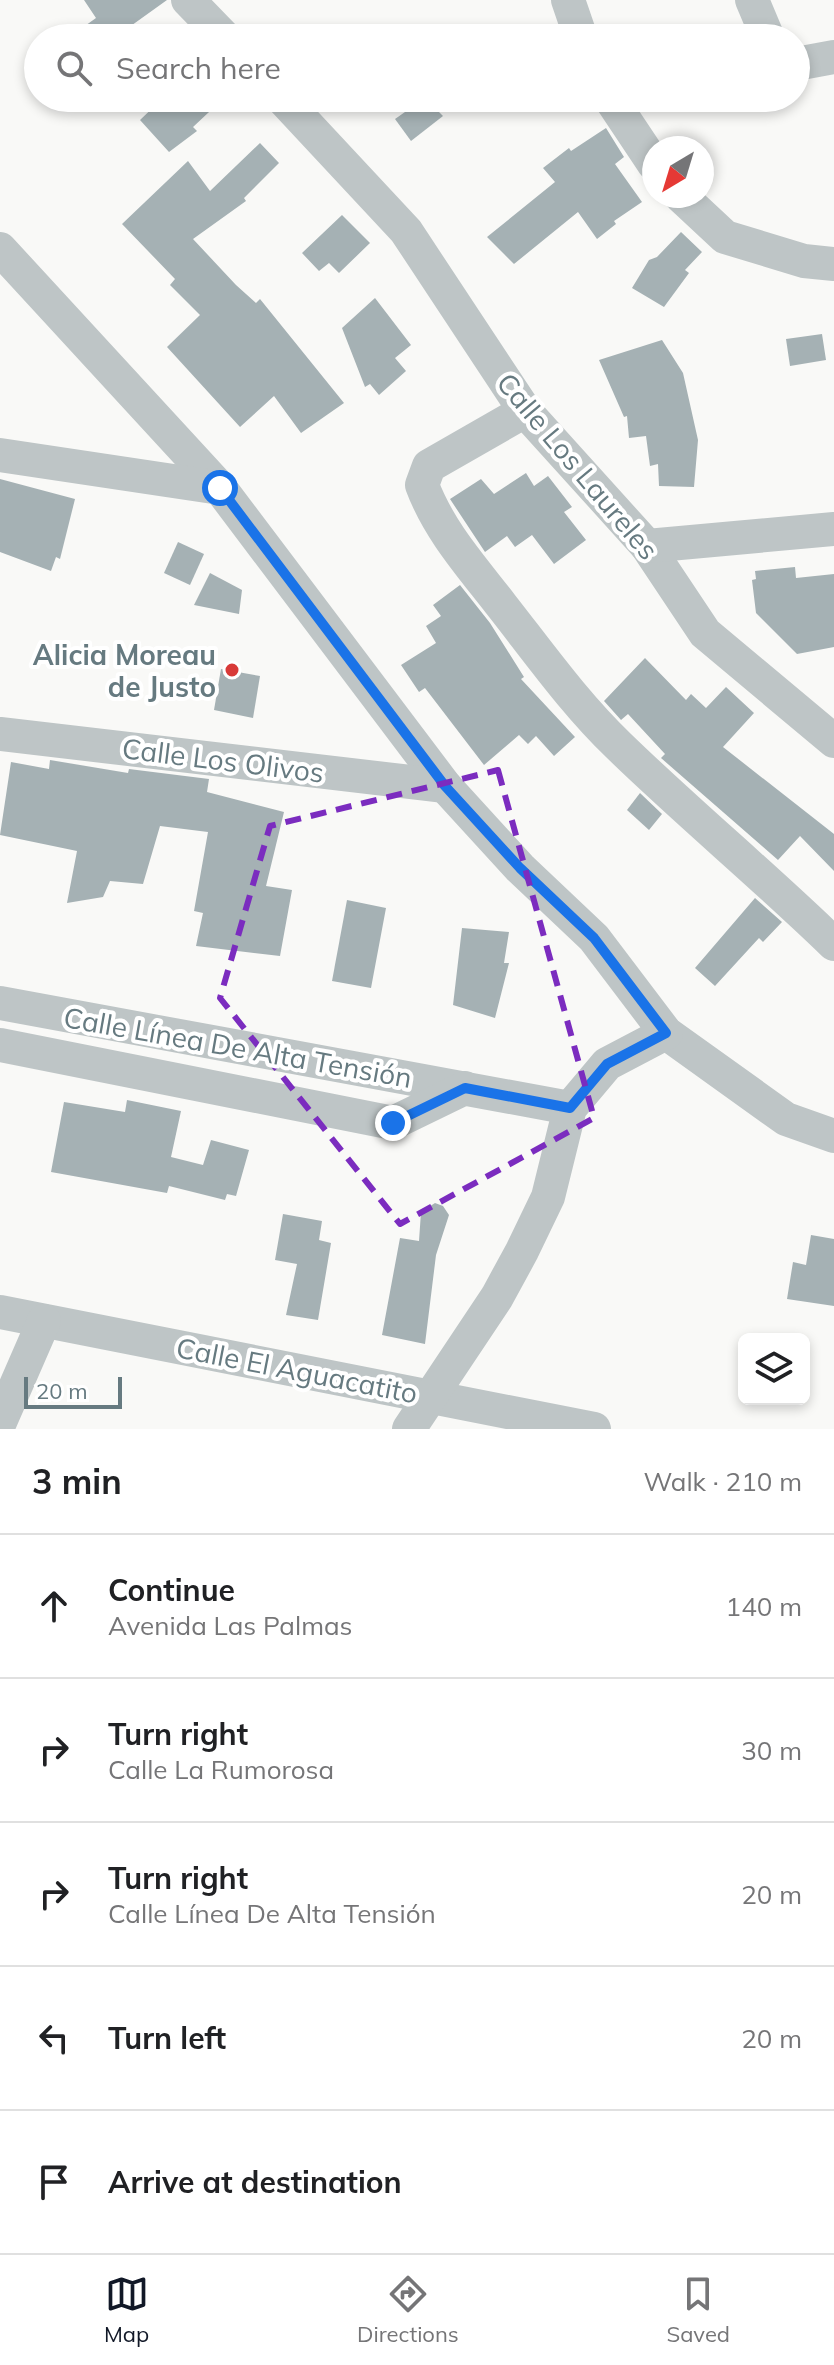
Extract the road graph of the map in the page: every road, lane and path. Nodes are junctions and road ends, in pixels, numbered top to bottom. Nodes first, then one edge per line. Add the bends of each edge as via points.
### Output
1 (188, 0) edge
2 (568, 0) edge
3 (752, 0) edge
4 (211, 24) edge
5 (576, 24) edge
6 (762, 24) edge
7 (834, 57) edge
8 (810, 61) edge
9 (295, 112) edge
10 (619, 112) edge
11 (642, 146) edge
12 (694, 208) edge
13 (0, 249) edge
14 (834, 264) edge
15 (525, 411) junction
16 (0, 455) edge
17 (220, 488) junction
18 (834, 529) edge
19 (647, 546) junction
20 (0, 734) edge
21 (834, 741) edge
22 (445, 786) junction
23 (834, 944) edge
24 (0, 1003) edge
25 (666, 1033) junction
26 (0, 1045) edge
27 (465, 1088) junction
28 (570, 1108) junction
29 (834, 1136) edge
30 (0, 1312) edge
31 (44, 1321) junction
32 (432, 1397) junction
33 (0, 1422) edge
34 (409, 1429) edge
35 (594, 1429) edge

1 - 4 street
2 - 5 street
3 - 6 street
7 - 8 street
9 - 15 street, Calle Los Laureles via 406,231
10 - 11 street
12 - 14 street via 725,237 804,261
13 - 17 street
15 - 19 street, Calle Los Laureles
15 - 23 street via 429,466 422,485 430,507 538,652 617,745
16 - 17 street
17 - 22 street
18 - 19 street
19 - 21 street, Calle Los Laureles via 705,633
20 - 22 street, Calle Los Olivos
22 - 25 street via 594,938
24 - 27 street, Calle Línea De Alta Tensión
25 - 28 street via 607,1064
25 - 29 street via 786,1119
26 - 27 street via 393,1123
27 - 28 street, Calle Línea De Alta Tensión
28 - 32 street via 548,1197 522,1251
30 - 31 street, Calle El Aguacatito
31 - 32 street, Calle El Aguacatito
31 - 33 street
32 - 34 street
32 - 35 street, Calle El Aguacatito

